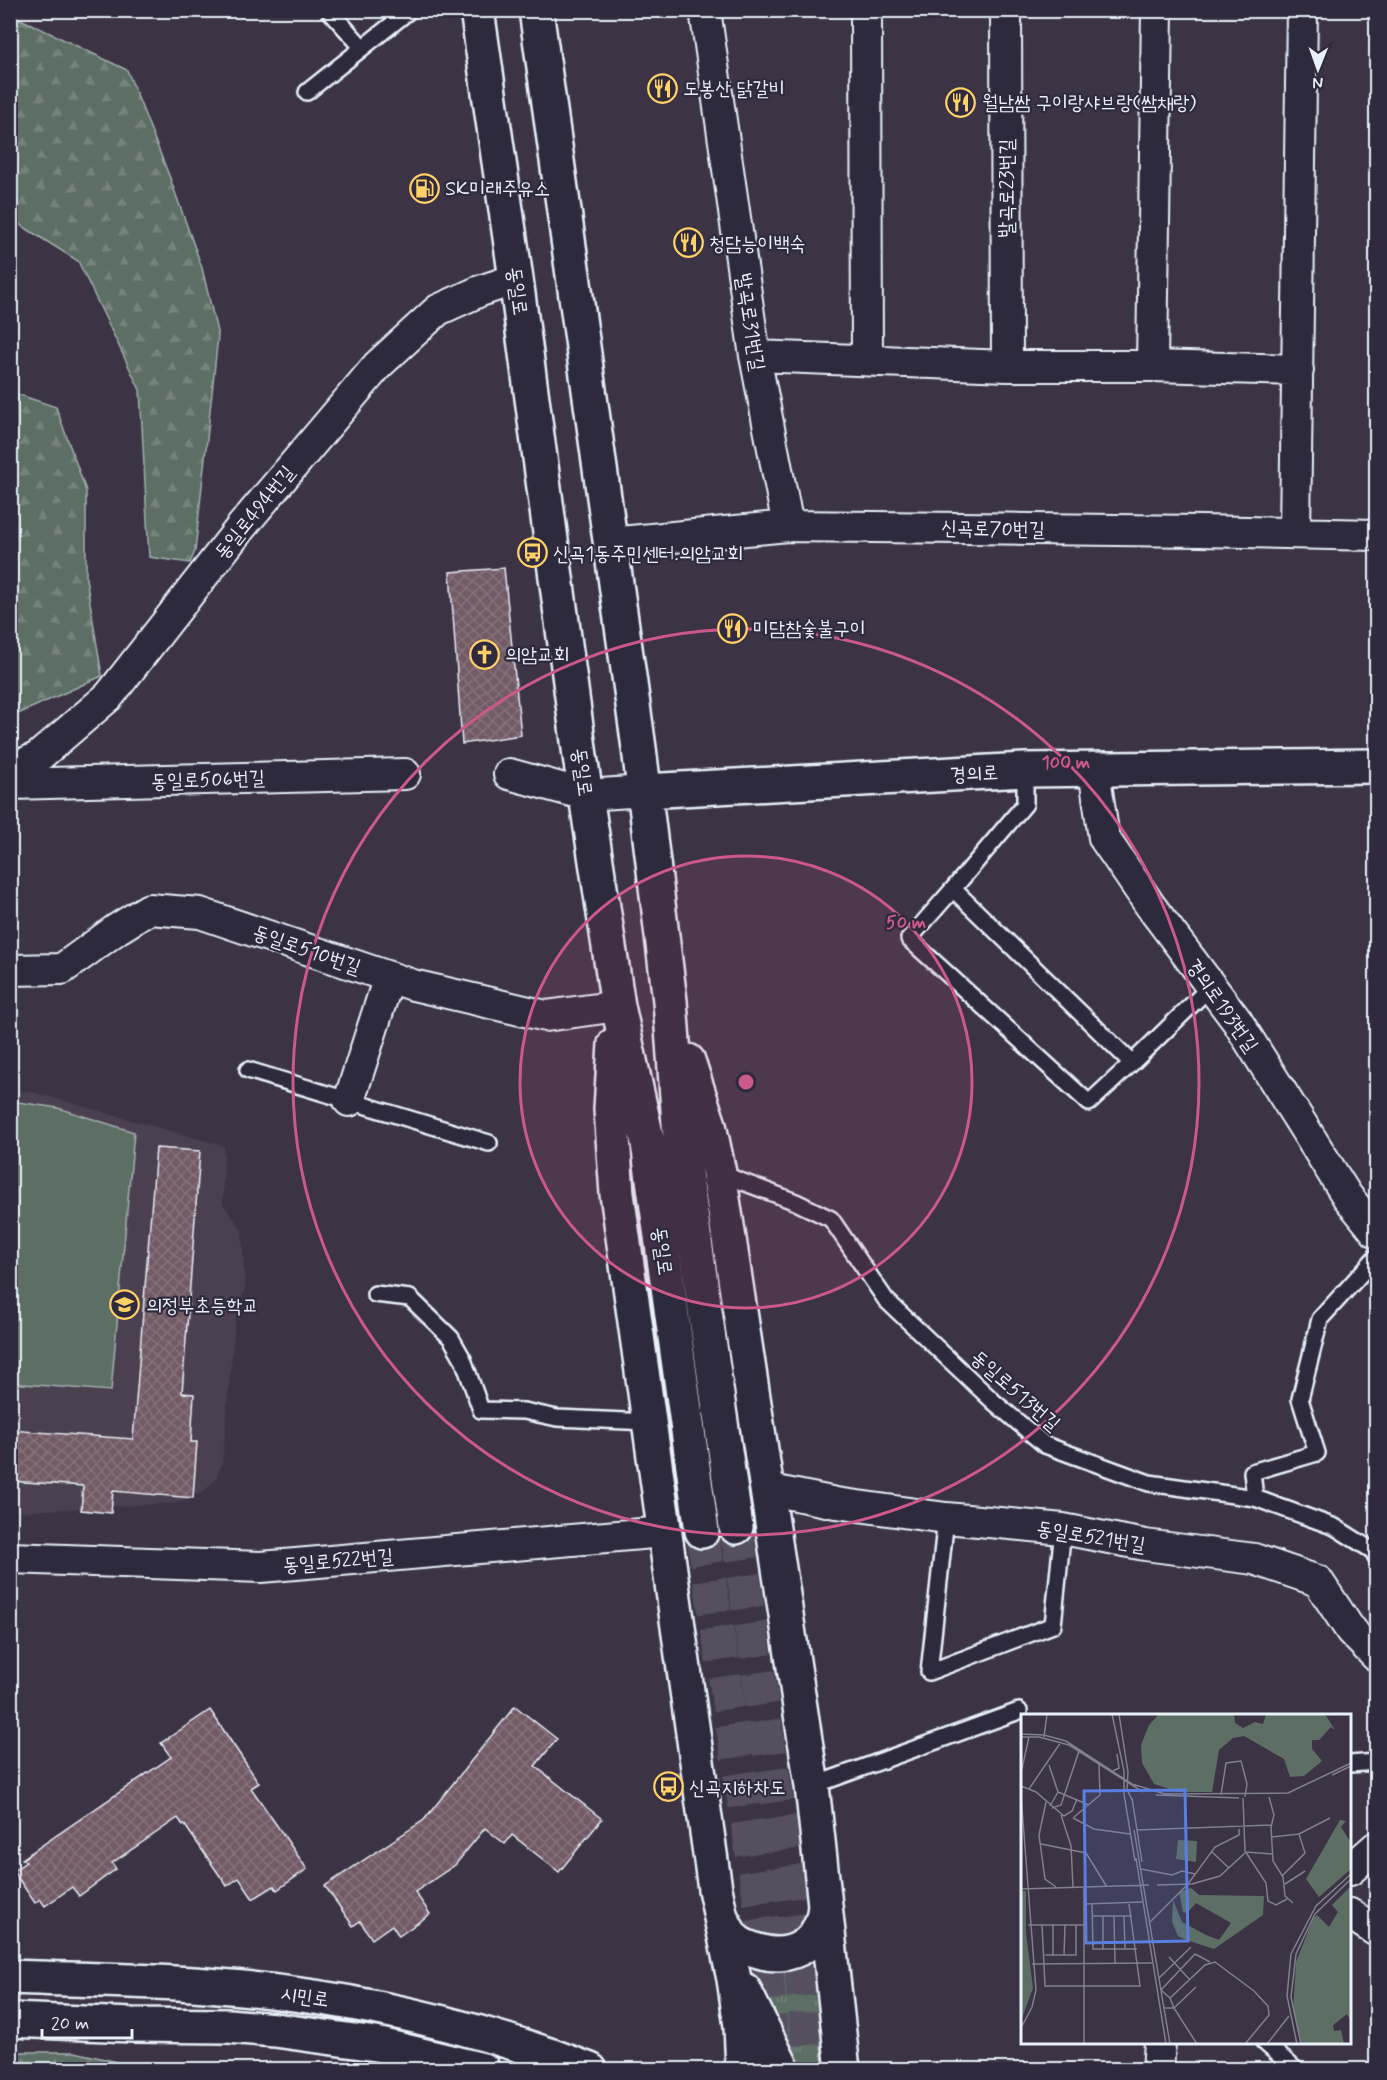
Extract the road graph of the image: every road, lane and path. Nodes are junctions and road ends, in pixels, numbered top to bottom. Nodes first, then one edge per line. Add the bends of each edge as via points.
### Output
1 (329, 10) edge
2 (410, 10) edge
3 (477, 10) edge
4 (536, 10) edge
5 (705, 10) edge
6 (866, 10) edge
7 (1005, 10) edge
8 (1157, 10) edge
9 (1302, 10) edge
10 (362, 47) junction
11 (307, 92) dead end
12 (516, 279) junction
13 (755, 356) junction
14 (867, 360) junction
15 (1007, 366) junction
16 (1152, 366) junction
17 (1298, 370) junction
18 (789, 526) junction
19 (1295, 533) junction
20 (1377, 535) edge
21 (610, 543) junction
22 (1377, 766) edge
23 (10, 770) edge
24 (1025, 770) junction
25 (1094, 770) junction
26 (405, 774) dead end
27 (509, 774) dead end
28 (10, 784) edge
29 (645, 791) junction
30 (586, 795) junction
31 (952, 889) junction
32 (10, 970) edge
33 (389, 977) junction
34 (1211, 986) junction
35 (670, 1001) junction
36 (618, 1006) junction
37 (1132, 1063) junction
38 (248, 1070) dead end
39 (349, 1101) junction
40 (489, 1143) dead end
41 (719, 1173) junction
42 (1377, 1232) edge
43 (1377, 1257) edge
44 (375, 1294) dead end
45 (649, 1422) junction
46 (766, 1489) junction
47 (1255, 1498) junction
48 (946, 1518) junction
49 (735, 1527) tunnel mouth
50 (1063, 1529) junction
51 (702, 1531) tunnel mouth
52 (664, 1532) junction
53 (1377, 1557) edge
54 (10, 1558) edge
55 (1377, 1656) edge
56 (1019, 1711) dead end
57 (1377, 1761) edge
58 (1351, 1764) edge
59 (812, 1786) junction
60 (1377, 1847) edge
61 (1351, 1869) edge
62 (826, 1900) junction
63 (720, 1915) junction
64 (1351, 1915) edge
65 (1377, 1930) edge
66 (730, 1955) junction
67 (10, 1977) edge
68 (10, 2020) edge
69 (1160, 2044) edge
70 (1265, 2044) edge
71 (483, 2070) edge
72 (590, 2070) edge
73 (743, 2070) edge
74 (783, 2070) edge
75 (843, 2070) edge
76 (1158, 2070) edge
77 (1296, 2070) edge

1 - 10 lane
2 - 10 lane
3 - 12 street, 동일로
4 - 21 street, 동일로
5 - 13 street, 발곡로31번길
6 - 14 street
7 - 15 street, 발곡로23번길
8 - 16 street
9 - 17 street
10 - 11 lane
12 - 23 street, 동일로494번길 via 438,310 378,365 242,526 109,696 38,757
12 - 30 street, 동일로
13 - 14 street
13 - 18 street, 발곡로31번길
14 - 15 street
15 - 16 street
16 - 17 street
17 - 19 street
18 - 19 street, 신곡로70번길
18 - 21 street, 신곡로70번길
19 - 20 street, 신곡로70번길
21 - 29 street, 동일로
22 - 25 street, 경의로
24 - 25 street, 경의로
24 - 29 street, 경의로
24 - 31 lane via 1025,804
25 - 34 street, 경의로193번길 via 1104,838
26 - 28 street, 동일로506번길
27 - 30 street
29 - 30 street
29 - 35 street, 동일로
30 - 36 street, 동일로
31 - 37 lane
31 - 37 lane via 909,939 1089,1103
32 - 33 street, 동일로510번길 via 62,969 149,909 200,913
33 - 36 street, 동일로510번길 via 546,1016
33 - 39 street
34 - 37 lane
34 - 42 street, 경의로193번길 via 1238,1021 1347,1197
35 - 41 street via 709,1125
35 - 49 street, 동일로 via 680,1137
36 - 45 street via 611,1109 617,1194
36 - 51 street, 동일로 via 648,1143
38 - 39 lane
39 - 40 lane
41 - 46 street
41 - 47 lane, 동일로513번길 via 831,1219 886,1300 1045,1445 1149,1483
43 - 47 lane via 1320,1319 1299,1399 1317,1453 1252,1472
44 - 45 lane via 410,1298 451,1338 481,1410
45 - 52 street
46 - 48 street, 동일로521번길
46 - 59 street
47 - 53 lane, 동일로513번길 via 1335,1527
48 - 50 street, 동일로521번길
48 - 50 lane via 929,1672 1053,1625
50 - 55 street, 동일로521번길 via 1144,1545 1254,1559 1318,1581 1351,1631
52 - 54 street, 동일로522번길 via 261,1567
52 - 63 street
56 - 59 lane
57 - 58 lane
59 - 62 street
60 - 61 street
62 - 63 street via 813,1938 804,1947 781,1954 740,1943 731,1936
62 - 75 street
63 - 66 street
64 - 65 street
66 - 73 street
66 - 74 street
67 - 72 street, 시민로 via 218,1986 351,2003 407,2014
68 - 71 street, 시민로 via 285,2031 376,2044
69 - 76 street
70 - 77 lane

